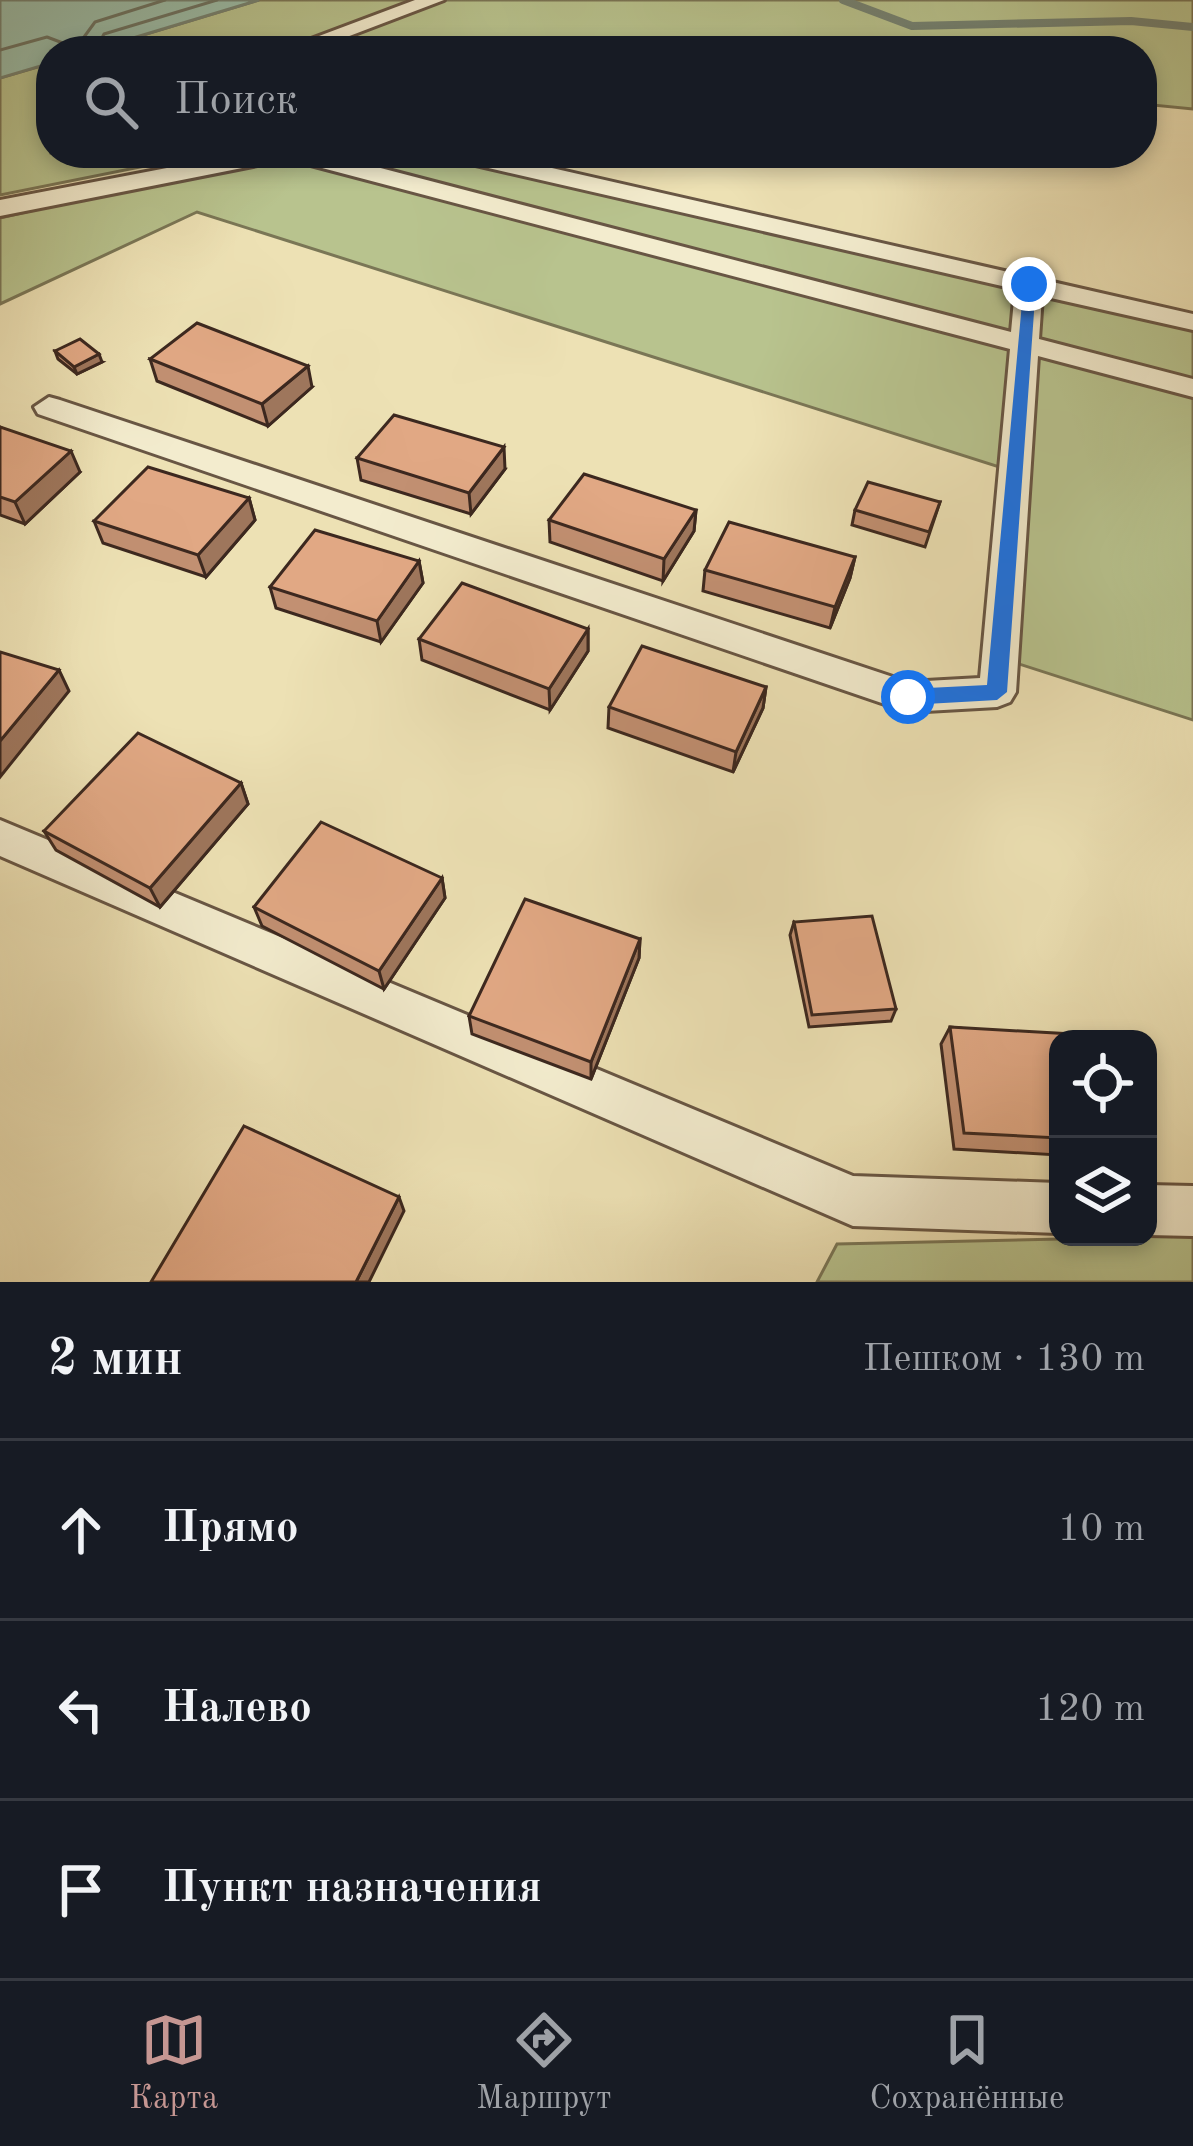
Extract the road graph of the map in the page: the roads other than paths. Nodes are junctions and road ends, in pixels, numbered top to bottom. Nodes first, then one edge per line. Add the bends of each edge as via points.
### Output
1 (434, 0) edge
2 (332, 36) edge
3 (205, 168) edge
4 (353, 168) edge
5 (520, 168) edge
6 (0, 208) edge
7 (1029, 284) junction
8 (1193, 322) edge
9 (1023, 341) junction
10 (1193, 388) edge
11 (49, 407) dead end
12 (0, 837) edge
13 (1049, 1208) edge
14 (1157, 1210) edge
15 (1193, 1211) edge

1 - 2 street
3 - 6 street
4 - 9 street
5 - 7 street
7 - 8 street
7 - 9 street
9 - 10 street
9 - 11 street via 997,692 908,697
12 - 13 street via 854,1201
14 - 15 street

